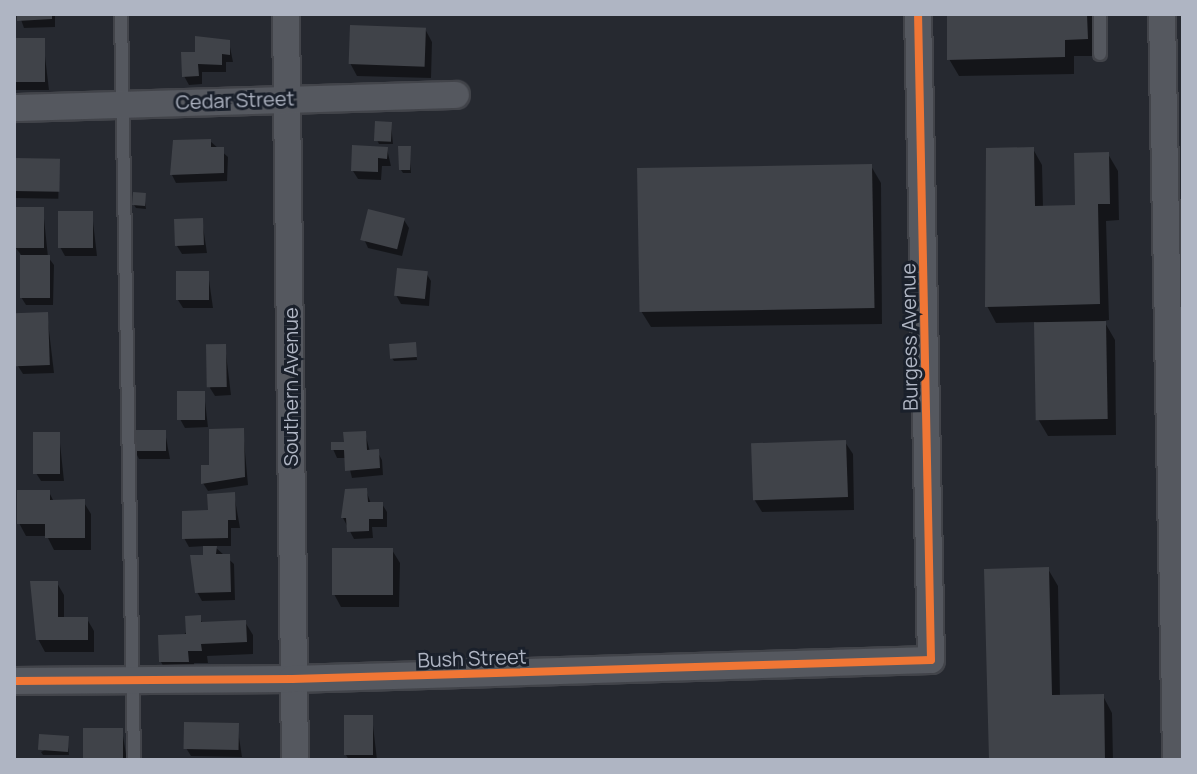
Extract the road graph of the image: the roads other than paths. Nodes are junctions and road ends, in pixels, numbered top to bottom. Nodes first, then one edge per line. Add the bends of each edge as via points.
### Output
1 (121, 14) edge
2 (286, 14) edge
3 (918, 14) edge
4 (1100, 14) edge
5 (1162, 14) edge
6 (1100, 54) dead end
7 (456, 95) dead end
8 (288, 98) junction
9 (126, 104) junction
10 (14, 108) edge
11 (1174, 163) edge
12 (1175, 238) edge
13 (1178, 550) edge
14 (931, 660) joint
15 (292, 679) junction
16 (132, 680) junction
17 (14, 681) edge
18 (134, 760) edge
19 (295, 760) edge
20 (1176, 760) edge

1 - 9 lane
2 - 8 street, Southern Avenue
3 - 14 street, Burgess Avenue
4 - 6 lane
5 - 11 street
7 - 8 street, Cedar Street
8 - 9 street, Cedar Street
8 - 15 street, Southern Avenue
9 - 10 street, Cedar Street
9 - 16 lane
11 - 12 street
12 - 13 street
13 - 20 street
14 - 15 street, Bush Street
15 - 16 street, Bush Street
15 - 19 street, Southern Avenue
16 - 17 street, Bush Street
16 - 18 lane

